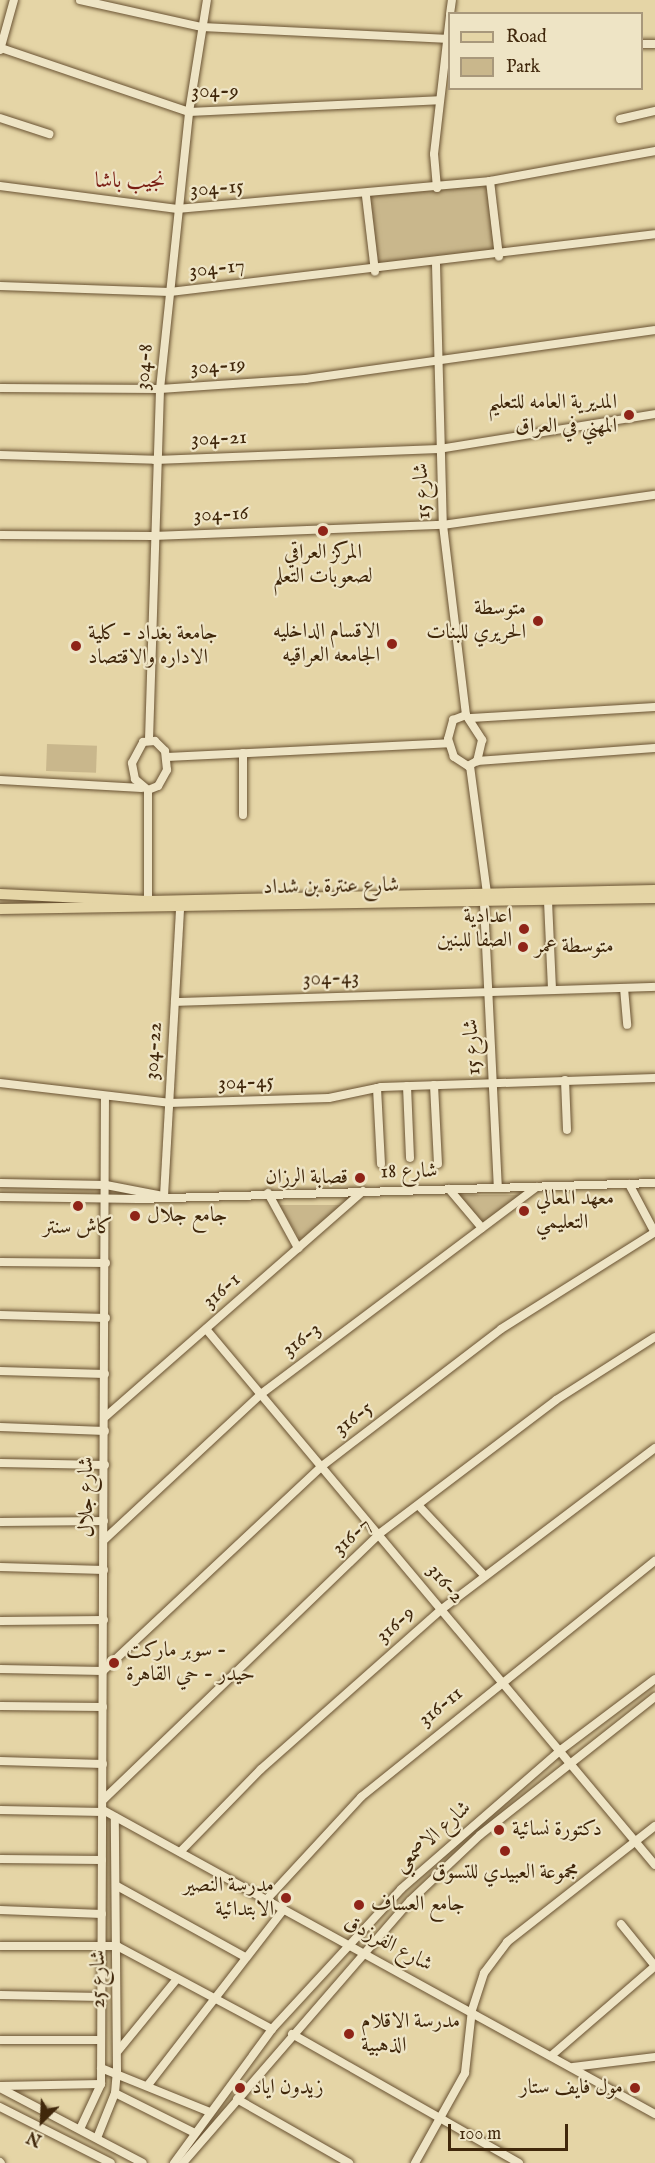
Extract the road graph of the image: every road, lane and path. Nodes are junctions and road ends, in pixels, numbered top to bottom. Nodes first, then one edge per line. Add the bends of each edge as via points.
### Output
1 (14, 0) edge
2 (80, 0) edge
3 (207, 0) edge
4 (202, 27) junction
5 (448, 39) edge
6 (0, 49) edge
7 (439, 100) junction
8 (655, 111) edge
9 (189, 112) junction
10 (0, 118) edge
11 (620, 119) dead end
12 (48, 134) dead end
13 (655, 151) edge
14 (490, 181) junction
15 (0, 186) edge
16 (437, 188) junction
17 (366, 196) junction
18 (178, 209) junction
19 (655, 234) edge
20 (499, 256) junction
21 (436, 264) junction
22 (375, 271) junction
23 (0, 286) edge
24 (170, 292) junction
25 (655, 330) edge
26 (438, 359) junction
27 (0, 388) edge
28 (160, 389) junction
29 (655, 414) edge
30 (439, 448) junction
31 (0, 455) edge
32 (155, 460) junction
33 (655, 495) edge
34 (443, 525) junction
35 (0, 535) edge
36 (153, 536) junction
37 (655, 707) edge
38 (469, 716) junction
39 (149, 740) junction
40 (449, 743) junction
41 (655, 748) edge
42 (243, 753) junction
43 (167, 757) junction
44 (473, 763) junction
45 (0, 780) edge
46 (145, 789) junction
47 (243, 815) dead end
48 (655, 890) edge
49 (3, 894) edge
50 (655, 898) edge
51 (485, 899) junction
52 (148, 901) junction
53 (548, 901) junction
54 (2, 909) edge
55 (180, 909) junction
56 (655, 987) edge
57 (624, 988) junction
58 (552, 989) junction
59 (488, 992) junction
60 (176, 1002) junction
61 (627, 1024) dead end
62 (655, 1078) edge
63 (565, 1080) junction
64 (493, 1082) junction
65 (0, 1083) edge
66 (434, 1085) junction
67 (406, 1086) junction
68 (377, 1088) junction
69 (105, 1096) junction
70 (169, 1103) junction
71 (567, 1130) dead end
72 (410, 1158) dead end
73 (381, 1164) dead end
74 (438, 1164) dead end
75 (0, 1183) edge
76 (629, 1184) junction
77 (655, 1184) edge
78 (106, 1185) junction
79 (537, 1186) junction
80 (498, 1187) junction
81 (449, 1189) junction
82 (363, 1191) junction
83 (268, 1193) junction
84 (164, 1196) junction
85 (0, 1197) edge
86 (106, 1199) junction
87 (482, 1228) junction
88 (655, 1232) edge
89 (298, 1248) junction
90 (0, 1262) edge
91 (106, 1263) junction
92 (0, 1315) edge
93 (106, 1318) junction
94 (206, 1329) junction
95 (654, 1338) edge
96 (0, 1371) edge
97 (105, 1374) junction
98 (261, 1394) junction
99 (105, 1417) junction
100 (0, 1427) edge
101 (105, 1431) junction
102 (655, 1449) edge
103 (0, 1463) edge
104 (105, 1465) junction
105 (322, 1466) junction
106 (419, 1506) junction
107 (104, 1521) junction
108 (0, 1522) edge
109 (379, 1534) junction
110 (104, 1540) junction
111 (655, 1561) edge
112 (0, 1567) edge
113 (104, 1570) junction
114 (483, 1574) junction
115 (442, 1609) junction
116 (104, 1620) junction
117 (0, 1621) edge
118 (0, 1669) edge
119 (104, 1671) junction
120 (655, 1679) edge
121 (503, 1680) junction
122 (655, 1697) edge
123 (0, 1706) edge
124 (103, 1707) junction
125 (562, 1749) junction
126 (0, 1761) edge
127 (572, 1762) junction
128 (103, 1764) junction
129 (103, 1800) junction
130 (0, 1810) edge
131 (103, 1811) junction
132 (115, 1817) junction
133 (655, 1826) edge
134 (635, 1842) junction
135 (180, 1852) junction
136 (0, 1859) edge
137 (102, 1860) junction
138 (655, 1865) edge
139 (117, 1886) junction
140 (267, 1899) junction
141 (284, 1909) junction
142 (0, 1910) edge
143 (102, 1914) junction
144 (621, 1924) dead end
145 (348, 1943) junction
146 (0, 1946) edge
147 (102, 1946) junction
148 (117, 1946) junction
149 (363, 1951) junction
150 (245, 1957) junction
151 (655, 1966) edge
152 (177, 1979) junction
153 (0, 1995) edge
154 (101, 1997) junction
155 (214, 1999) junction
156 (472, 2010) junction
157 (272, 2030) junction
158 (292, 2034) junction
159 (0, 2040) edge
160 (101, 2040) junction
161 (118, 2051) junction
162 (552, 2055) junction
163 (655, 2057) edge
164 (573, 2067) junction
165 (101, 2068) junction
166 (117, 2071) junction
167 (101, 2084) junction
168 (148, 2085) junction
169 (0, 2087) edge
170 (115, 2093) junction
171 (237, 2099) junction
172 (0, 2107) edge
173 (210, 2112) junction
174 (655, 2114) edge
175 (441, 2119) junction
176 (80, 2129) junction
177 (195, 2133) junction
178 (97, 2138) junction
179 (186, 2159) edge
180 (111, 2163) edge
181 (143, 2163) edge
182 (174, 2163) edge
183 (349, 2163) edge
184 (416, 2163) edge
185 (519, 2163) edge

1 - 6 street
2 - 4 street
3 - 4 street, 304-8
4 - 5 street
4 - 9 street, 304-8
5 - 7 street
6 - 9 street, 304-9
7 - 9 street, 304-9
7 - 16 street
8 - 11 street
9 - 18 street, 304-8
10 - 12 street
13 - 14 street, 304-15
14 - 16 street, 304-15
14 - 20 street
15 - 18 street, 304-15
16 - 17 street, 304-15
17 - 18 street, 304-15
17 - 22 street
18 - 24 street, 304-8
19 - 20 street, 304-17
20 - 21 street, 304-17
21 - 22 street, 304-17
21 - 26 street, شارع 15
22 - 24 street, 304-17
23 - 24 street, 304-17
24 - 28 street, 304-8
25 - 26 street, 304-19
26 - 28 street, 304-19 via 306,380
26 - 30 street, شارع 15
27 - 28 street, 304-19
28 - 32 street, 304-8
29 - 30 street, 304-21
30 - 32 street, 304-21
30 - 34 street, شارع 15
31 - 32 street, 304-21
32 - 36 street, 304-8
33 - 34 street, 304-16
34 - 36 street, 304-16
34 - 38 street, شارع 15
35 - 36 street, 304-16
36 - 39 street, 304-8
37 - 38 street
38 - 40 street via 451,723
38 - 44 street, شارع 15 via 482,740
39 - 43 street
39 - 46 street via 139,747 132,763
40 - 42 street
40 - 44 street via 458,761
41 - 44 street
42 - 43 street
42 - 47 street
43 - 46 street via 164,778
44 - 51 street, شارع 15
45 - 46 street
46 - 52 street
48 - 51 main road, شارع عنترة بن شداد
49 - 52 main road, شارع عنترة بن شداد
50 - 53 main road, شارع عنترة بن شداد
51 - 52 main road, شارع عنترة بن شداد
51 - 53 main road, شارع عنترة بن شداد
51 - 55 main road, شارع عنترة بن شداد
51 - 59 street, شارع 15
53 - 58 street
54 - 55 main road, شارع عنترة بن شداد
55 - 60 street, 304-22
56 - 57 street, 304-43
57 - 58 street, 304-43
57 - 61 street
58 - 59 street, 304-43
59 - 60 street, 304-43
59 - 64 street, شارع 15
60 - 70 street, 304-22
62 - 63 street, 304-45
63 - 64 street, 304-45
63 - 71 street
64 - 66 street, 304-45
64 - 80 street, شارع 15
65 - 69 street, 304-45
66 - 67 street, 304-45
66 - 74 street
67 - 68 street, 304-45
67 - 72 street
68 - 70 street, 304-45 via 328,1098
68 - 73 street
69 - 70 street, 304-45
69 - 78 street, شارع جلال
70 - 84 street, 304-22
75 - 78 street, شارع 18
76 - 77 street, شارع 18
76 - 79 street, شارع 18
76 - 88 street
78 - 84 street, شارع 18
78 - 86 street, شارع جلال
79 - 80 street, شارع 18
79 - 87 street, 316-3
80 - 81 street, شارع 18
81 - 82 street, شارع 18
81 - 87 street
82 - 83 street, شارع 18
82 - 89 street, 316-1
83 - 84 street, شارع 18
83 - 89 street
84 - 86 street, شارع 18
85 - 86 street, شارع 18
86 - 91 street, شارع جلال
87 - 98 street, 316-3
88 - 105 street, 316-5 via 501,1329
89 - 94 street, 316-1
90 - 91 street
91 - 93 street, شارع جلال
92 - 93 street
93 - 97 street, شارع جلال
94 - 98 street, 316-2
94 - 99 street, 316-1
95 - 106 street, 316-7 via 556,1400
96 - 97 street
97 - 99 street, شارع جلال
98 - 105 street, 316-2
98 - 110 street, 316-3
99 - 101 street, شارع جلال
100 - 101 street
101 - 104 street, شارع جلال
102 - 114 street, 316-9
103 - 104 street
104 - 107 street, شارع جلال
105 - 109 street, 316-2
105 - 119 street, 316-5
106 - 109 street, 316-7
106 - 114 street
107 - 108 street
107 - 110 street, شارع جلال
109 - 115 street, 316-2
109 - 129 street, 316-7
110 - 113 street, شارع جلال
111 - 121 street, 316-11
112 - 113 street
113 - 116 street, شارع جلال
114 - 115 street, 316-9
115 - 121 street, 316-2
115 - 135 street, 316-9 via 261,1768
116 - 117 street
116 - 119 street, شارع جلال
118 - 119 street
119 - 124 street, شارع جلال
120 - 125 street, شارع الاصمعي
121 - 125 street, 316-2
121 - 140 street, 316-11 via 361,1797
122 - 127 street, شارع الاصمعي
123 - 124 street
124 - 128 street, شارع جلال
125 - 127 street, 316-2
125 - 145 street, شارع الاصمعي via 469,1827
126 - 128 street
127 - 134 street, 316-2
127 - 149 street, شارع الاصمعي via 480,1835
128 - 129 street, شارع جلال
129 - 131 street, شارع جلال
130 - 131 street
131 - 132 street, شارع الفرزدق
131 - 137 street, شارع 25
132 - 135 street, شارع الفرزدق
132 - 139 street, شارع 25
133 - 134 street
134 - 138 street, 316-2
134 - 156 street via 507,1942 484,1973
135 - 140 street, شارع الفرزدق
136 - 137 street
137 - 143 street, شارع 25
139 - 148 street, شارع 25
139 - 150 street
140 - 141 street, شارع الفرزدق
141 - 145 street, شارع الفرزدق
141 - 150 street
142 - 143 street
143 - 147 street, شارع 25
144 - 151 street
145 - 149 street, شارع الفرزدق
145 - 157 street, شارع الاصمعي
146 - 147 street
147 - 148 street
147 - 154 street, شارع 25
148 - 152 street
148 - 161 street, شارع 25
149 - 156 street, شارع الفرزدق
149 - 158 street, شارع الاصمعي
150 - 155 street
151 - 162 street
152 - 155 street
152 - 161 street
153 - 154 street
154 - 160 street, شارع 25
155 - 157 street
155 - 168 street
156 - 162 street, شارع الفرزدق
156 - 175 street via 465,2073
157 - 173 street, شارع الاصمعي
158 - 171 street, شارع الاصمعي
158 - 175 street
159 - 160 street
160 - 165 street, شارع 25
161 - 166 street, شارع 25
162 - 164 street, شارع الفرزدق
163 - 164 street
164 - 174 street, شارع الفرزدق
165 - 166 street
165 - 167 street, شارع 25
166 - 168 street
166 - 170 street, شارع 25
167 - 169 street
167 - 176 street, شارع 25
168 - 173 street
169 - 176 street
170 - 177 street
170 - 178 street, شارع 25
171 - 179 street, شارع الاصمعي
171 - 183 street
172 - 180 street
173 - 177 street, شارع الاصمعي
175 - 184 street
175 - 185 street
176 - 178 street
177 - 179 street, شارع الاصمعي
178 - 181 street
179 - 182 street, شارع الاصمعي

